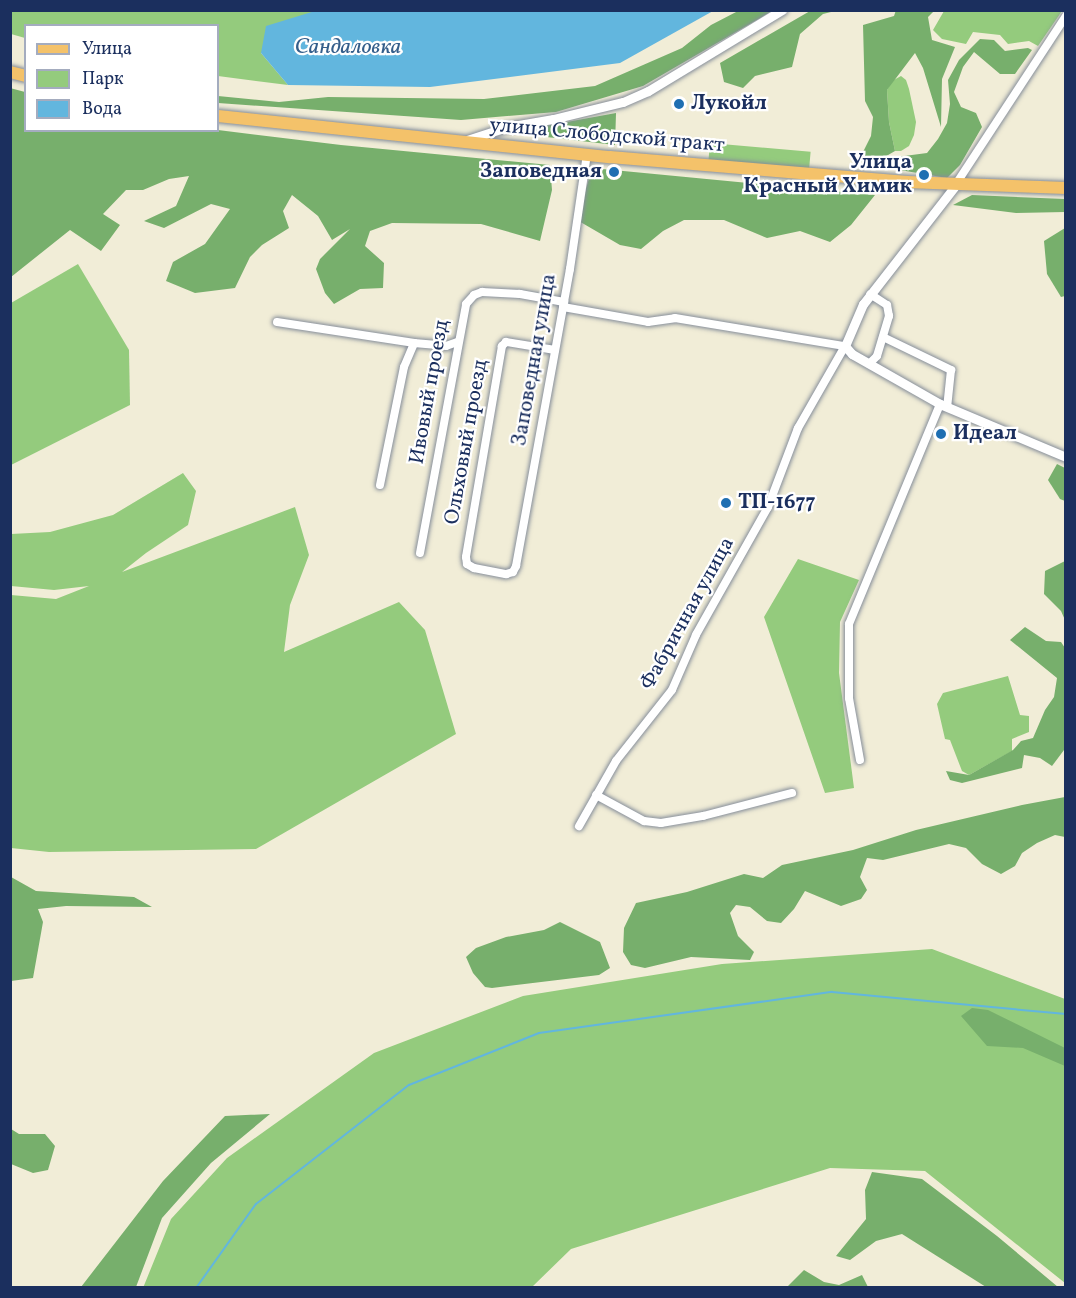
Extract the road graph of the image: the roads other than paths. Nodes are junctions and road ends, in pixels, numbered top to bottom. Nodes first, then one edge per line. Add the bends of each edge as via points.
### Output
1 (782, 10) edge
2 (1065, 16) edge
3 (219, 116) edge
4 (462, 142) junction
5 (587, 154) junction
6 (955, 186) junction
7 (1065, 188) edge
8 (870, 294) junction
9 (564, 304) junction
10 (278, 322) dead end
11 (884, 337) junction
12 (457, 342) junction
13 (414, 343) junction
14 (844, 346) junction
15 (555, 350) junction
16 (869, 364) junction
17 (943, 406) junction
18 (1065, 457) edge
19 (380, 484) dead end
20 (420, 553) dead end
21 (513, 572) joint
22 (860, 760) dead end
23 (792, 793) dead end
24 (596, 795) junction
25 (579, 825) dead end

1 - 4 street via 623,102 507,127
2 - 6 street
3 - 4 main road, улица Слободской тракт
4 - 5 main road, улица Слободской тракт
5 - 6 main road, улица Слободской тракт
5 - 9 street, Заповедная улица
6 - 7 main road, улица Слободской тракт
6 - 8 street
8 - 11 street via 885,302 889,309
8 - 14 street
9 - 12 street, Ивовый проезд via 482,292 474,295 463,311
9 - 14 street via 648,322 675,318
9 - 15 street, Заповедная улица
10 - 13 street
11 - 16 street via 877,356
11 - 17 street via 950,369 952,375
12 - 13 street via 446,346
12 - 20 street, Ивовый проезд
13 - 19 street via 404,367
14 - 16 street
14 - 24 street, Фабричная улица via 798,428 768,507 696,635 672,690 616,761
15 - 21 street, Заповедная улица
15 - 21 street, Ольховый проезд via 506,342 502,346 466,557 467,564 474,568
16 - 17 street
17 - 18 street
17 - 22 street via 849,624 849,698
23 - 24 street via 661,823 644,821
24 - 25 street, Фабричная улица

